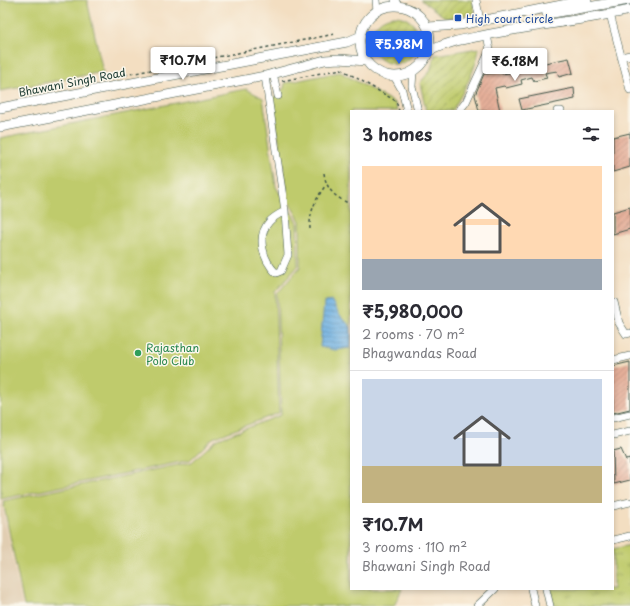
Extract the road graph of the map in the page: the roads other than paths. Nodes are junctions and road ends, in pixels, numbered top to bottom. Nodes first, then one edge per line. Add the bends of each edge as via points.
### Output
1 (476, 0) edge
2 (587, 0) edge
3 (629, 0) edge
4 (396, 2) edge
5 (375, 4) edge
6 (540, 10) junction
7 (630, 10) edge
8 (610, 14) junction
9 (480, 21) junction
10 (428, 27) junction
11 (487, 35) junction
12 (360, 36) junction
13 (429, 51) junction
14 (630, 55) edge
15 (621, 57) junction
16 (367, 62) junction
17 (413, 71) junction
18 (394, 76) junction
19 (270, 77) junction
20 (630, 90) edge
21 (278, 96) dead end
22 (0, 108) edge
23 (407, 110) edge
24 (418, 110) edge
25 (460, 110) edge
26 (0, 127) edge
27 (285, 211) junction
28 (614, 304) edge
29 (630, 333) edge
30 (630, 356) edge
31 (614, 360) edge
32 (630, 414) edge
33 (614, 418) edge
34 (630, 431) edge
35 (614, 435) edge
36 (630, 502) edge
37 (614, 506) edge
38 (630, 536) edge
39 (614, 540) edge
40 (494, 590) edge
41 (531, 590) edge
42 (546, 590) edge
43 (477, 606) edge
44 (535, 606) edge
45 (550, 606) edge

1 - 9 street
2 - 6 main road
3 - 6 main road via 548,15
4 - 5 main road via 388,6
4 - 10 main road via 416,12
5 - 12 main road
6 - 9 main road
7 - 8 main road
8 - 11 main road
8 - 15 street
9 - 10 main road
10 - 13 main road via 431,39
11 - 13 main road via 448,42
11 - 25 street via 490,50
12 - 16 main road via 361,49
12 - 22 main road, Bhawani Singh Road via 347,42
13 - 17 main road via 420,66
14 - 15 street
15 - 20 street
16 - 18 main road via 378,72
16 - 19 main road via 325,60
17 - 18 main road
17 - 24 street via 412,86
18 - 23 street via 402,90
19 - 21 street
19 - 26 main road
19 - 27 street
27 - 27 street via 268,222 263,233 264,256 276,273 281,271 288,255
28 - 29 street via 622,330 626,334
30 - 31 street
32 - 33 street
34 - 35 street
36 - 37 street
38 - 39 street
40 - 43 street
41 - 44 street
42 - 45 street

